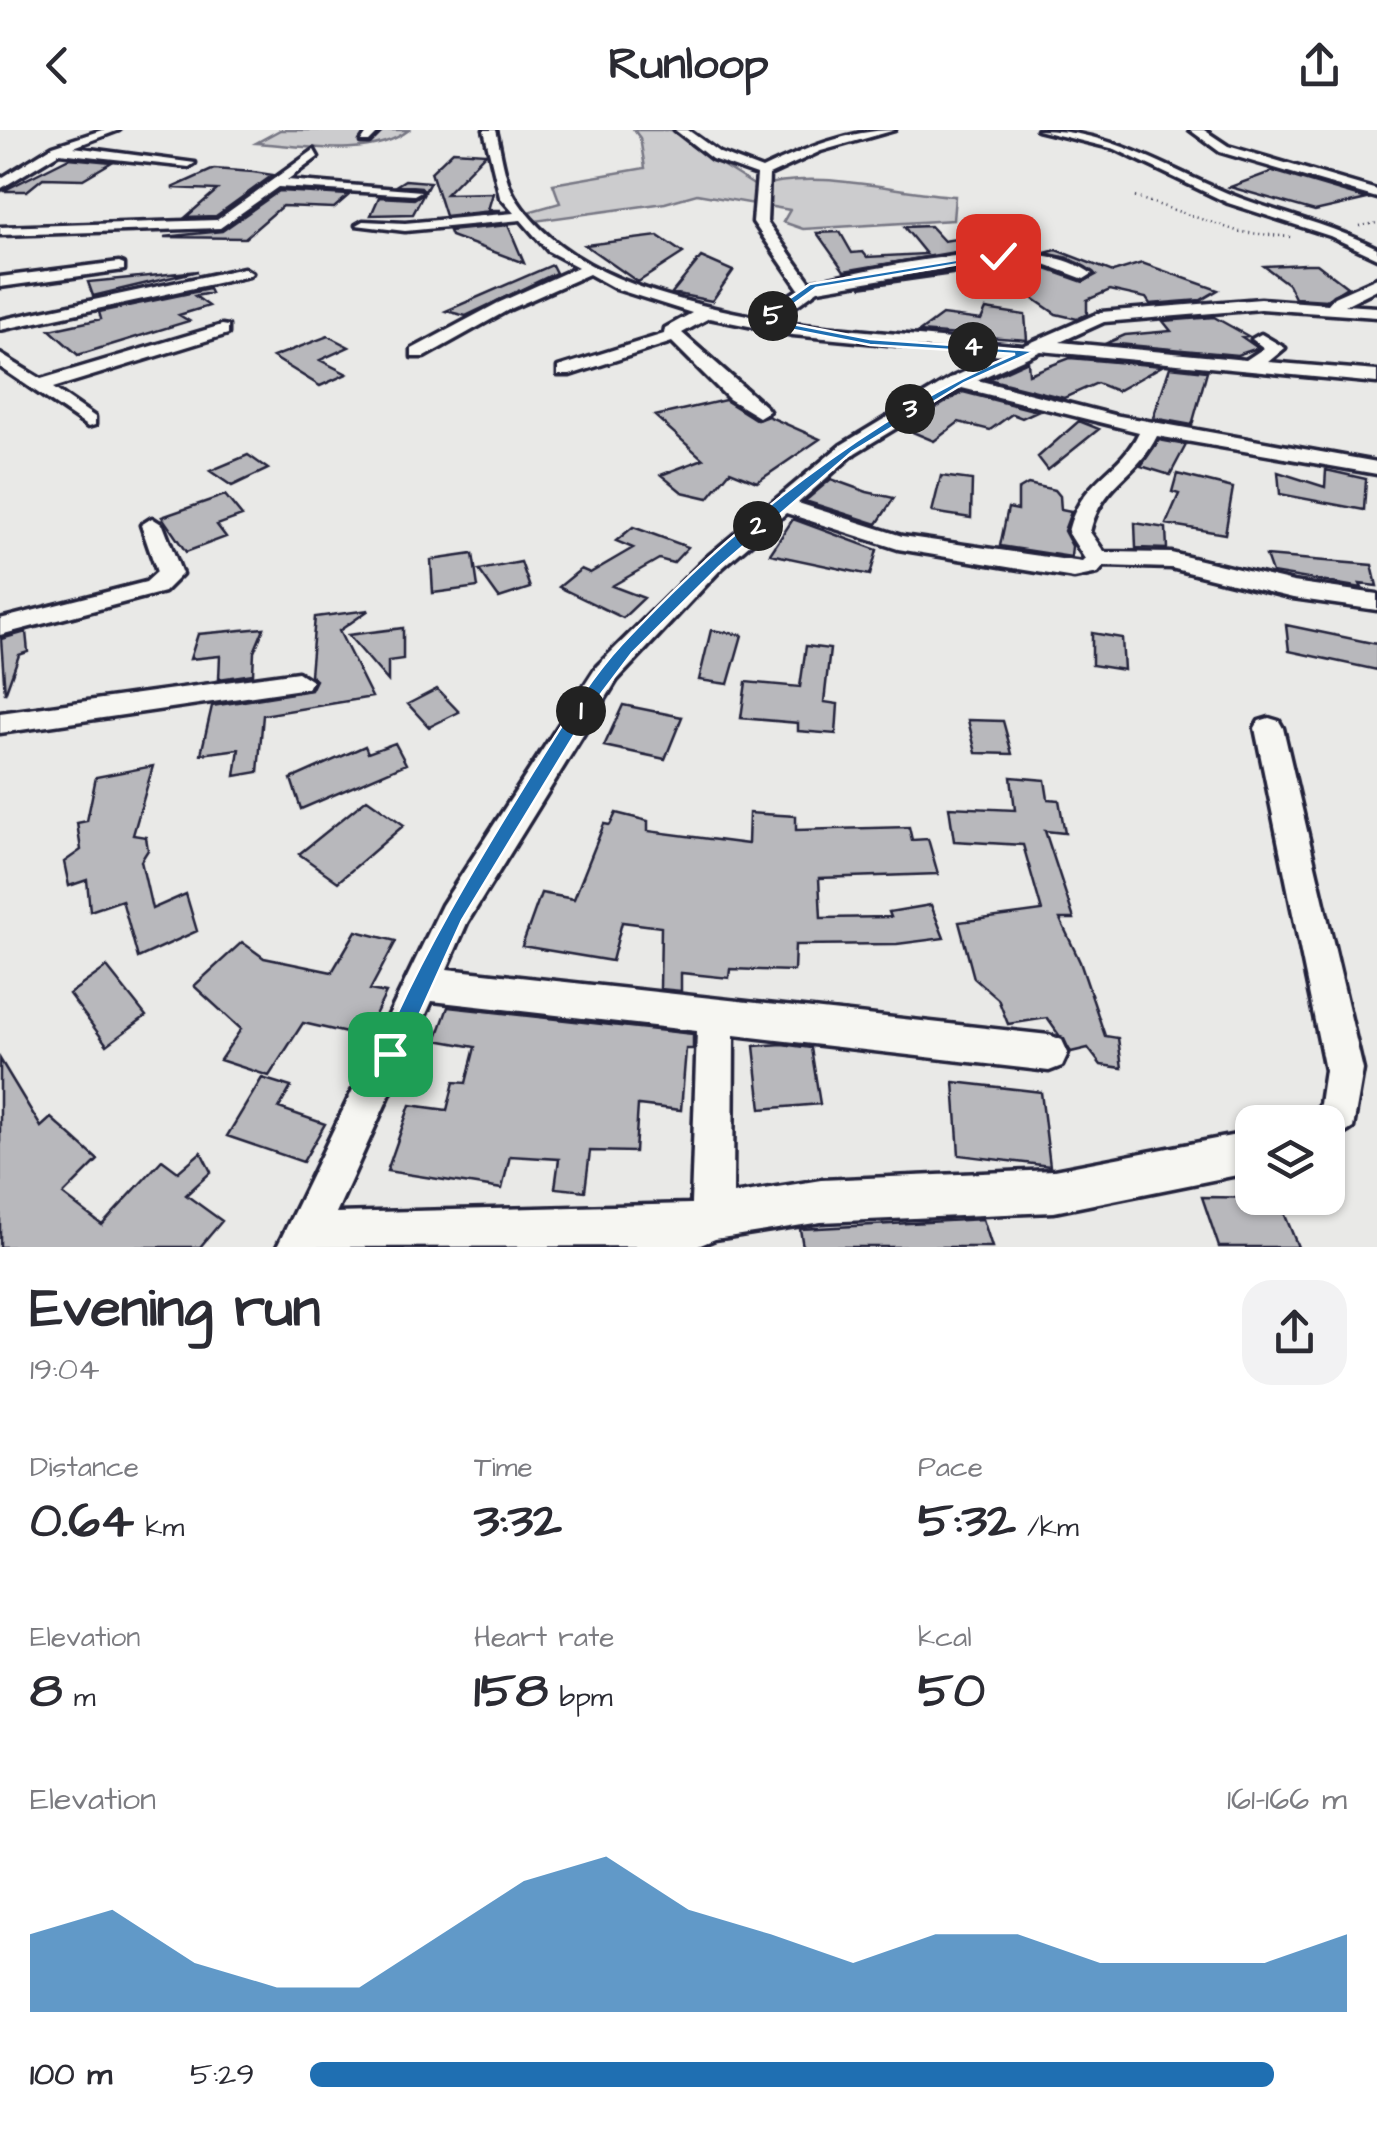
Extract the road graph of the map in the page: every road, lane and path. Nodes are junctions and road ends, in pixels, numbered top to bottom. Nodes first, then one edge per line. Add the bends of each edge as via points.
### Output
1 (113, 130) edge
2 (490, 130) edge
3 (681, 130) edge
4 (889, 130) edge
5 (1043, 130) edge
6 (1196, 130) edge
7 (57, 149) junction
8 (314, 154) dead end
9 (189, 163) dead end
10 (763, 173) junction
11 (270, 183) junction
12 (0, 186) edge
13 (414, 191) dead end
14 (1377, 194) edge
15 (522, 216) junction
16 (363, 225) dead end
17 (0, 231) edge
18 (1377, 254) edge
19 (119, 266) dead end
20 (587, 269) junction
21 (244, 274) dead end
22 (1084, 274) dead end
23 (0, 282) edge
24 (1377, 282) edge
25 (806, 288) junction
26 (1334, 307) junction
27 (709, 311) junction
28 (1377, 312) edge
29 (763, 321) junction
30 (0, 326) edge
31 (222, 330) dead end
32 (674, 336) junction
33 (1261, 339) dead end
34 (1035, 349) junction
35 (418, 354) dead end
36 (0, 359) edge
37 (1250, 366) junction
38 (564, 371) dead end
39 (1377, 377) edge
40 (960, 381) junction
41 (42, 385) junction
42 (759, 411) dead end
43 (88, 421) dead end
44 (1152, 428) junction
45 (1377, 468) edge
46 (783, 506) junction
47 (152, 525) dead end
48 (1097, 560) junction
49 (1377, 602) edge
50 (0, 627) edge
51 (298, 682) dead end
52 (0, 723) edge
53 (1269, 728) dead end
54 (422, 983) junction
55 (716, 1013) junction
56 (1049, 1053) dead end
57 (1340, 1105) edge
58 (1235, 1155) edge
59 (708, 1219) junction
60 (302, 1241) edge

1 - 7 street
2 - 15 street via 502,188
3 - 10 street via 716,156
4 - 10 street via 818,148
5 - 18 street via 1119,146 1233,200
6 - 14 street via 1224,148
7 - 9 street
7 - 12 street
8 - 11 street
10 - 25 street via 760,222
11 - 13 street
11 - 17 street via 220,224
15 - 16 street
15 - 20 street via 554,251
19 - 23 street
20 - 27 street via 650,297
20 - 35 street
21 - 30 street
22 - 25 street via 1041,258 998,256
24 - 26 street
25 - 29 street
26 - 28 street
26 - 34 street via 1241,304 1128,312 1101,317
27 - 29 street
27 - 32 street via 676,328
29 - 34 street via 870,342
31 - 41 street
32 - 38 street
32 - 42 street
33 - 37 street via 1276,348
34 - 37 street
34 - 40 street
36 - 41 street
37 - 39 street
40 - 44 street
40 - 46 street via 848,450
41 - 43 street
44 - 45 street
44 - 48 street via 1144,447 1111,471 1086,508 1079,532
46 - 48 street via 898,542 1074,572
46 - 54 street via 714,564 607,673 454,915
47 - 50 street via 170,574 155,587
48 - 49 street via 1215,568 1292,590
51 - 52 street
53 - 57 street via 1344,1070
54 - 55 street
54 - 60 street
55 - 56 street
55 - 59 street
58 - 59 street via 1054,1191 878,1197
59 - 60 street via 698,1225

